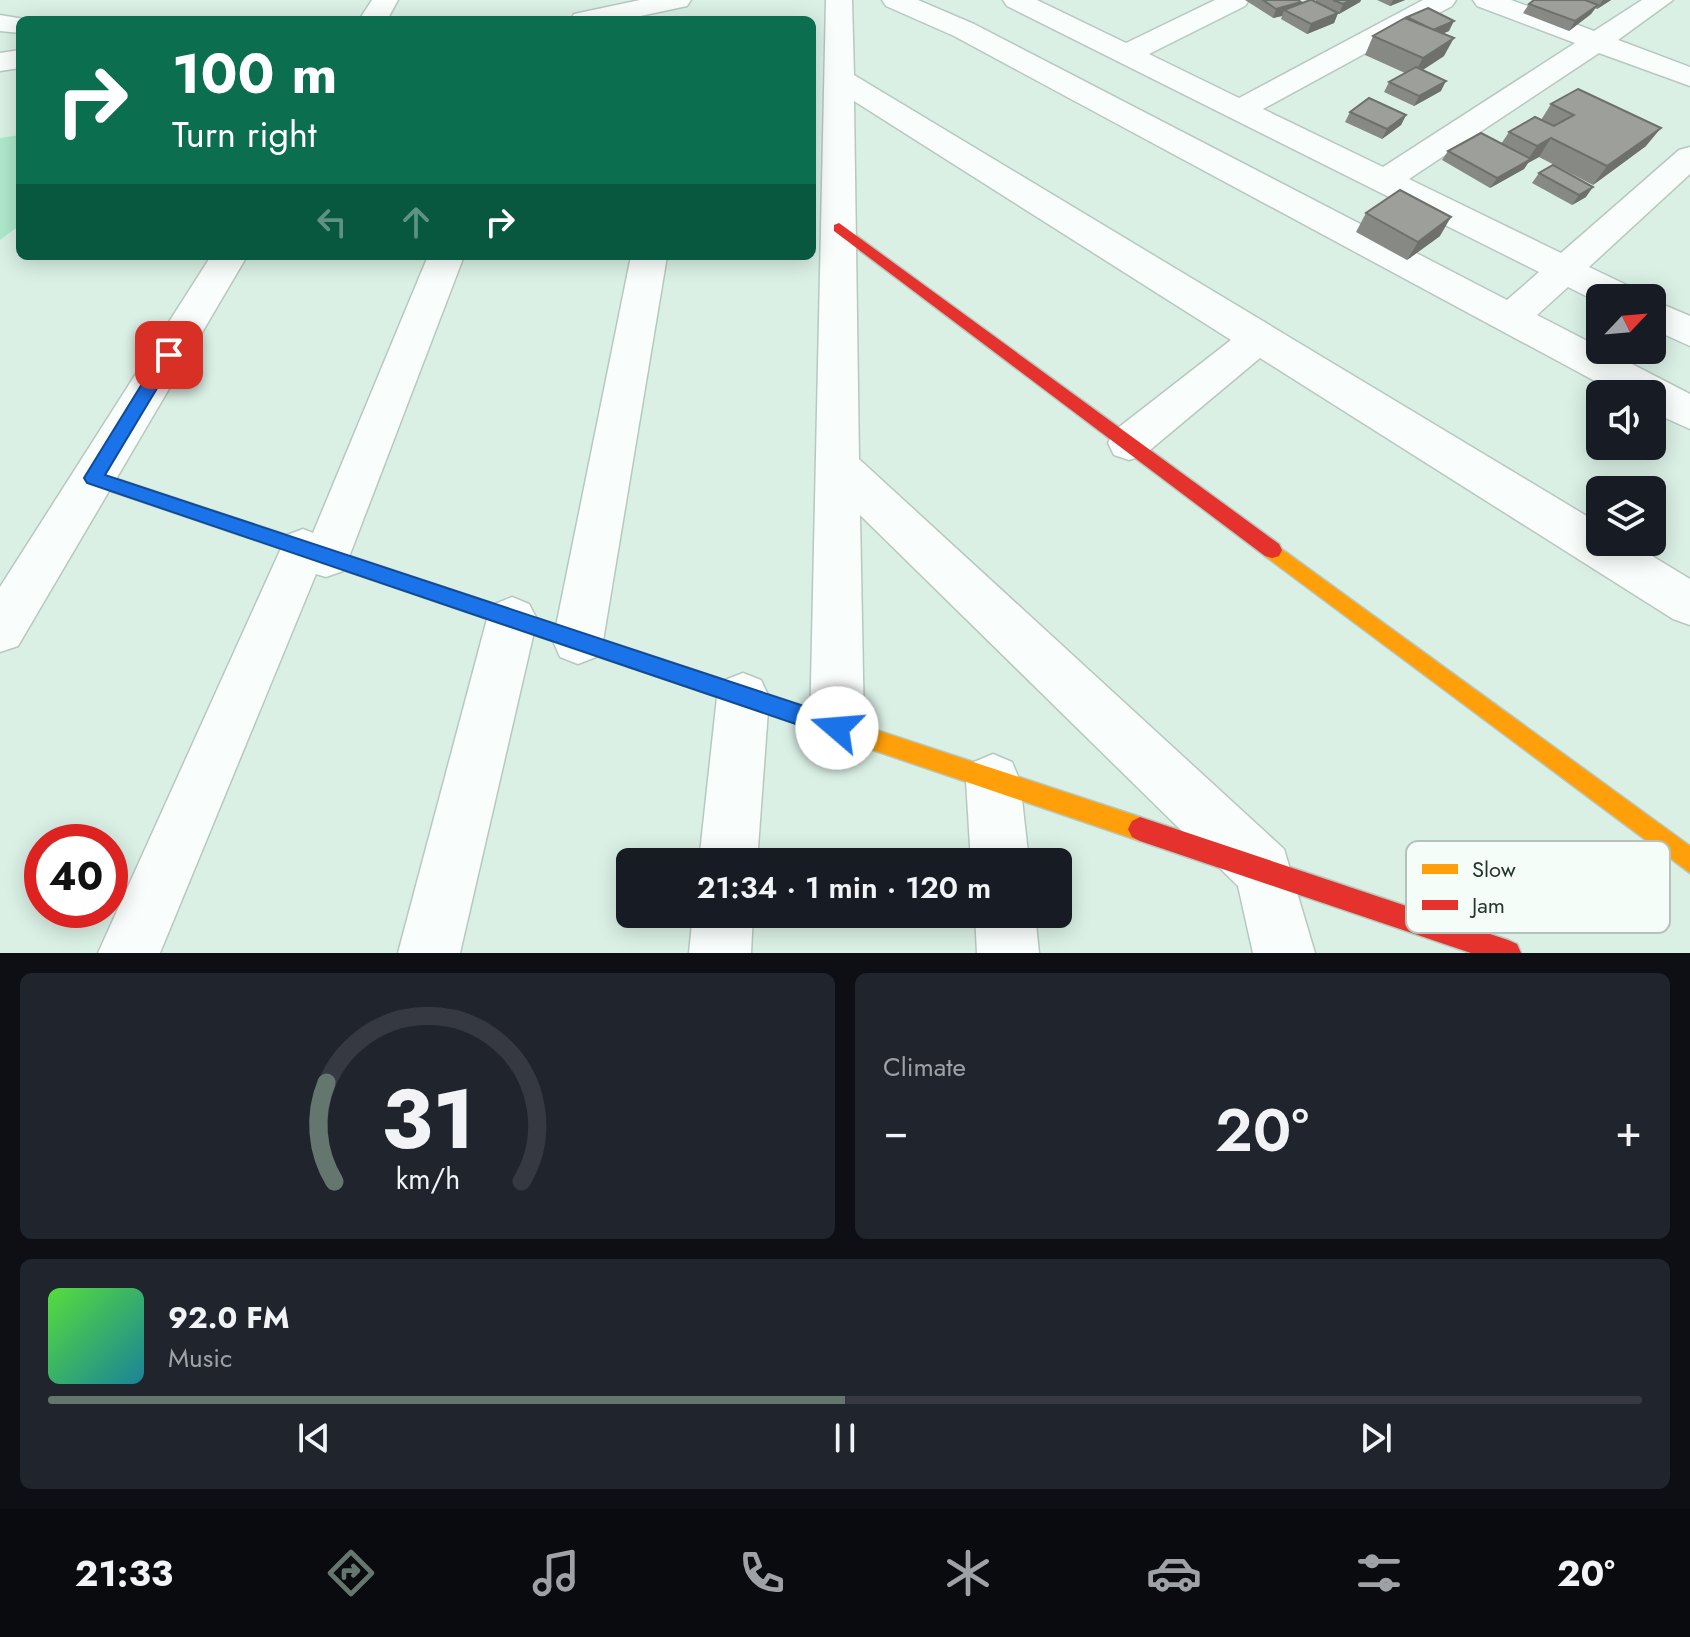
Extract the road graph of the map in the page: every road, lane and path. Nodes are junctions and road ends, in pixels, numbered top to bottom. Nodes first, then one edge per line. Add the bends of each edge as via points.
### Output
1 (678, 0) edge
2 (839, 0) edge
3 (895, 0) edge
4 (1016, 0) edge
5 (1236, 0) edge
6 (1443, 0) edge
7 (1486, 0) edge
8 (1660, 0) edge
9 (603, 16) edge
10 (1599, 42) junction
11 (1126, 54) junction
12 (1690, 77) edge
13 (839, 79) junction
14 (1239, 110) junction
15 (1690, 157) edge
16 (1384, 181) junction
17 (839, 228) junction
18 (227, 260) edge
19 (444, 260) edge
20 (648, 260) edge
21 (1564, 270) junction
22 (1593, 284) edge
23 (1510, 318) junction
24 (1666, 320) edge
25 (1690, 332) edge
26 (1259, 338) junction
27 (1690, 413) edge
28 (1129, 443) junction
29 (838, 466) junction
30 (93, 478) junction
31 (314, 553) junction
32 (1690, 604) edge
33 (512, 619) junction
34 (0, 630) edge
35 (578, 641) junction
36 (743, 697) junction
37 (837, 728) junction
38 (993, 781) junction
39 (1663, 841) edge
40 (1670, 846) edge
41 (729, 848) edge
42 (999, 848) edge
43 (1690, 861) edge
44 (1263, 870) junction
45 (1406, 918) edge
46 (722, 928) edge
47 (1006, 928) edge
48 (1449, 933) edge
49 (129, 953) edge
50 (429, 953) edge
51 (720, 953) edge
52 (1008, 953) edge
53 (1284, 953) edge
54 (1508, 953) edge

1 - 9 street
2 - 13 street
3 - 23 street via 964,30
4 - 11 street
5 - 11 street
6 - 14 street
7 - 10 street
8 - 10 street
10 - 12 street
10 - 16 street
11 - 14 street
13 - 17 street
13 - 26 street
14 - 16 street
15 - 21 street
16 - 21 street
17 - 28 street
17 - 29 street
18 - 30 street
19 - 31 street
20 - 35 street
21 - 22 street
21 - 23 street
23 - 27 street
24 - 25 street
26 - 28 street
26 - 32 street
28 - 39 street
29 - 37 street
29 - 44 street
30 - 31 street
30 - 34 street
31 - 33 street
31 - 49 street
33 - 35 street
33 - 50 street
35 - 36 street
36 - 37 street
36 - 41 street
37 - 38 street
38 - 42 street
38 - 44 street
40 - 43 street
44 - 45 street
44 - 53 street
46 - 51 street
47 - 52 street
48 - 54 street

